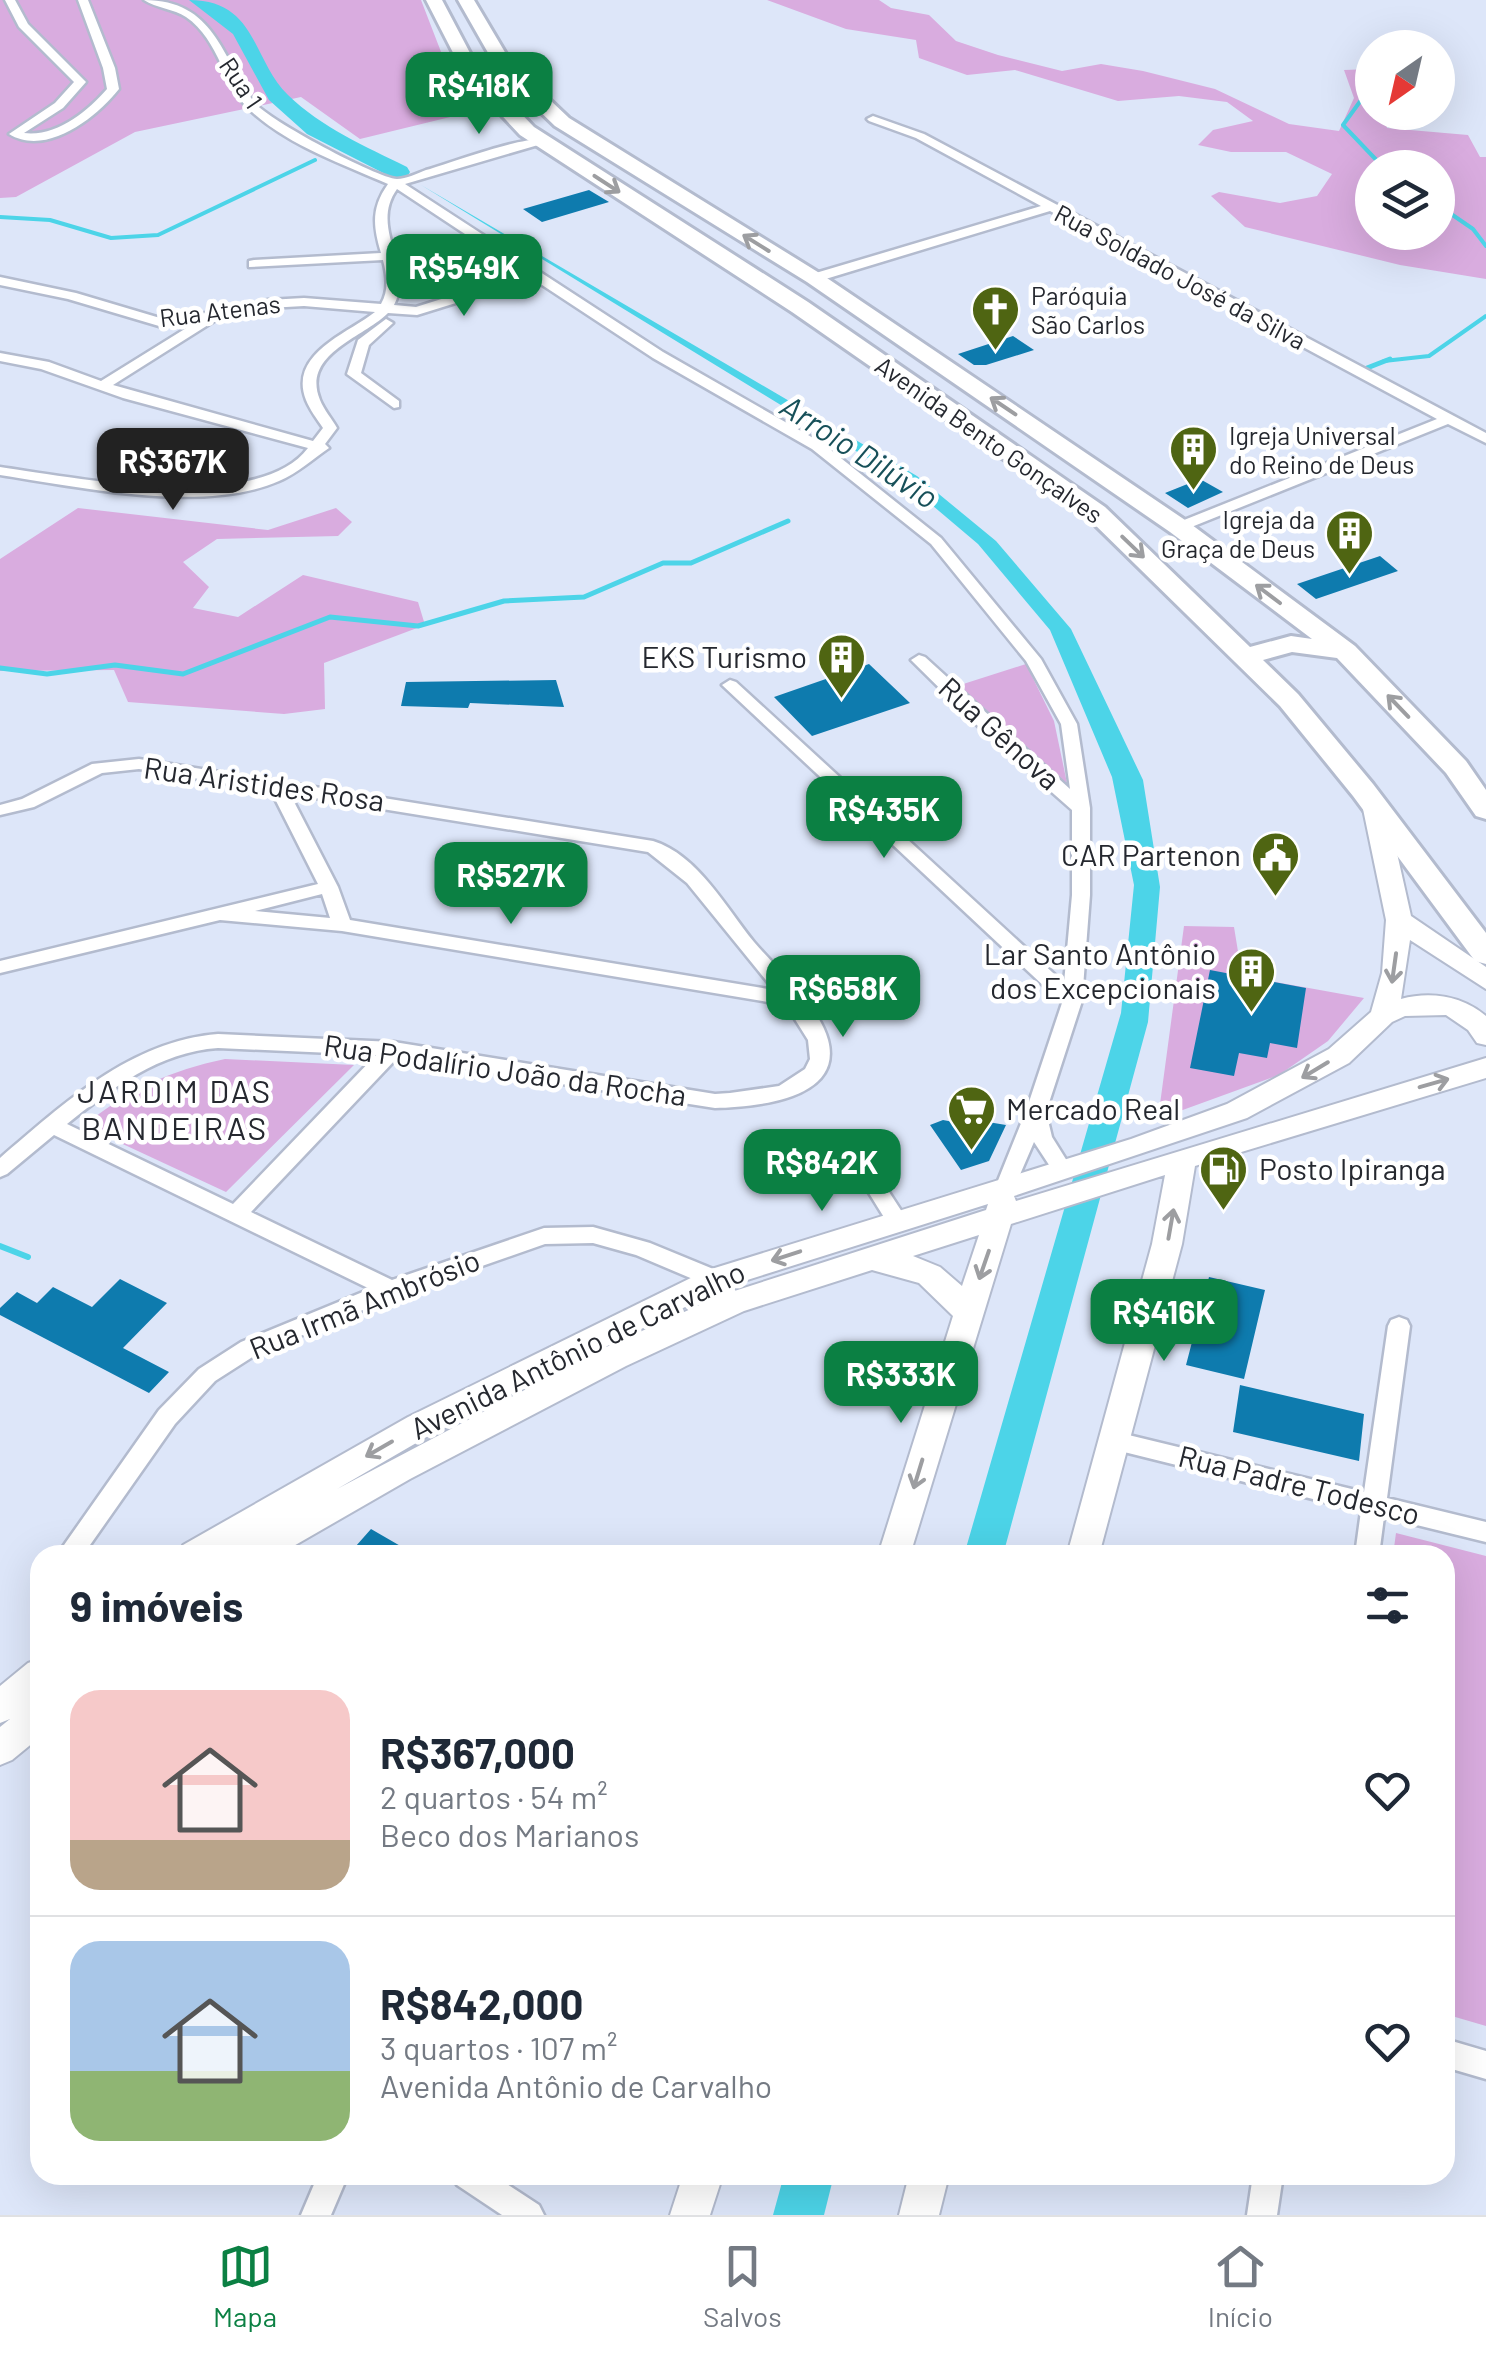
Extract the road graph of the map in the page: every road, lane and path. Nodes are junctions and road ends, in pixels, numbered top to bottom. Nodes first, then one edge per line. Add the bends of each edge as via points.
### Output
1 (10, 0) edge
2 (83, 0) edge
3 (149, 0) edge
4 (434, 0) edge
5 (466, 0) edge
6 (873, 119) dead end
7 (541, 141) junction
8 (395, 184) junction
9 (1050, 208) junction
10 (388, 256) junction
11 (254, 264) dead end
12 (535, 274) junction
13 (814, 278) junction
14 (0, 281) edge
15 (385, 309) junction
16 (403, 310) junction
17 (216, 316) junction
18 (0, 357) edge
19 (102, 386) junction
20 (394, 404) dead end
21 (1449, 419) junction
22 (1486, 439) edge
23 (322, 448) junction
24 (0, 471) edge
25 (1179, 527) junction
26 (1346, 652) junction
27 (1247, 656) junction
28 (919, 660) dead end
29 (730, 684) dead end
30 (277, 785) junction
31 (1374, 804) junction
32 (1081, 808) junction
33 (0, 810) edge
34 (1486, 810) edge
35 (328, 887) junction
36 (222, 914) junction
37 (1399, 920) junction
38 (342, 925) junction
39 (1486, 954) edge
40 (0, 967) edge
41 (1486, 980) edge
42 (792, 999) junction
43 (1072, 1000) junction
44 (1384, 1016) junction
45 (1486, 1036) edge
46 (394, 1049) junction
47 (1484, 1063) edge
48 (804, 1081) joint
49 (1036, 1111) junction
50 (52, 1125) junction
51 (1182, 1160) junction
52 (1067, 1168) junction
53 (0, 1169) edge
54 (871, 1180) dead end
55 (1003, 1202) junction
56 (236, 1214) junction
57 (897, 1221) junction
58 (866, 1259) junction
59 (391, 1289) junction
60 (724, 1291) junction
61 (968, 1314) junction
62 (1399, 1326) dead end
63 (1112, 1440) junction
64 (1375, 1505) junction
65 (1486, 1532) edge
66 (76, 1545) edge
67 (212, 1545) edge
68 (267, 1545) edge
69 (897, 1545) edge
70 (1086, 1545) edge
71 (1369, 1545) edge
72 (30, 1682) edge
73 (0, 1707) edge
74 (30, 1724) edge
75 (0, 1750) edge
76 (1455, 2056) edge
77 (1486, 2065) edge
78 (329, 2185) edge
79 (482, 2185) edge
80 (699, 2185) edge
81 (926, 2185) edge
82 (1266, 2185) edge
83 (316, 2215) edge
84 (529, 2215) edge
85 (690, 2215) edge
86 (919, 2215) edge
87 (1262, 2215) edge

1 - 2 street via 23,25 80,82 42,120 15,134 30,138 74,124 113,89
3 - 8 street, Rua 1 via 190,15 214,40 252,107 274,124
4 - 7 main road, Avenida Bento Gonçalves via 468,72
13 -> 5 main road, Avenida Bento Gonçalves via 562,122 492,54
6 - 9 street, Rua Soldado José da Silva via 920,136
7 - 8 street
7 -> 27 main road, Avenida Bento Gonçalves via 800,307 1096,512
8 - 10 street via 381,205
8 - 12 street, Rua 1
9 - 13 street
9 - 21 street, Rua Soldado José da Silva
10 - 11 street
10 - 15 street via 395,286
12 - 16 street
12 - 32 street, Rua 1 via 658,355 817,446 936,542 1033,659 1069,724
25 -> 13 main road, Avenida Bento Gonçalves
14 - 17 street, Rua Atenas via 156,322
15 - 16 street, Rua Atenas
15 - 17 street, Rua Atenas via 304,302
15 - 23 street via 321,354 310,374 311,395 330,428
16 - 20 street via 363,343 354,374
17 - 19 street
18 - 19 street
19 - 23 street
21 - 22 street, Rua Soldado José da Silva
21 - 25 street
23 - 24 street via 280,479 200,493
26 -> 25 main road, Avenida Bento Gonçalves
26 - 27 main road via 1291,644
34 -> 26 main road, Avenida Bento Gonçalves via 1456,767
27 - 31 main road, Avenida Bento Gonçalves
28 - 32 street, Rua Gênova
29 - 43 street
30 - 33 street, Rua Aristides Rosa via 139,764 98,768
30 - 35 street
30 - 42 street, Rua Aristides Rosa via 653,847 682,868
31 - 37 main road
31 - 39 main road, Avenida Bento Gonçalves
32 - 43 street, Rua 1
35 - 36 street
35 - 38 street
36 - 38 street
36 - 40 street
37 - 41 main road
37 -> 44 main road
38 - 42 street
42 - 48 street, Rua Aristides Rosa via 818,1040 816,1067
43 - 49 street, Rua 1
44 - 45 main road via 1418,1003 1446,1006 1475,1020
44 -> 52 main road, Avenida Antônio de Carvalho via 1339,1056 1284,1089
46 - 48 street, Rua Podalírio João da Rocha via 715,1101 758,1100
46 - 50 street, Rua Podalírio João da Rocha via 184,1046 125,1074
46 - 56 street
51 -> 47 main road, Avenida Antônio de Carvalho
49 - 52 street via 1042,1138
49 - 55 street, Rua 1
50 - 53 street, Rua Podalírio João da Rocha
50 - 56 street
51 - 55 main road, Avenida Antônio de Carvalho via 1040,1204
63 -> 51 main road via 1167,1244
52 - 55 main road, Avenida Antônio de Carvalho
54 - 57 street
55 - 57 main road, Avenida Antônio de Carvalho
55 - 58 main road, Avenida Antônio de Carvalho
55 -> 61 main road
56 - 59 street
57 -> 60 main road, Avenida Antônio de Carvalho
58 - 60 main road, Avenida Antônio de Carvalho
58 - 61 main road via 911,1264 943,1281
59 - 60 street, Rua Irmã Ambrósio via 544,1236 592,1235 642,1249
59 - 66 street, Rua Irmã Ambrósio via 249,1348 208,1375 167,1417
60 -> 67 main road, Avenida Antônio de Carvalho via 418,1426
60 - 68 main road, Avenida Antônio de Carvalho
61 -> 69 main road
62 - 64 street
63 - 64 street, Rua Padre Todesco
63 - 70 main road
64 - 65 street, Rua Padre Todesco
64 - 71 street
72 - 73 main road
74 - 75 main road
76 - 77 street
78 - 83 street
79 - 84 street
80 - 85 main road
81 - 86 main road
82 - 87 street

